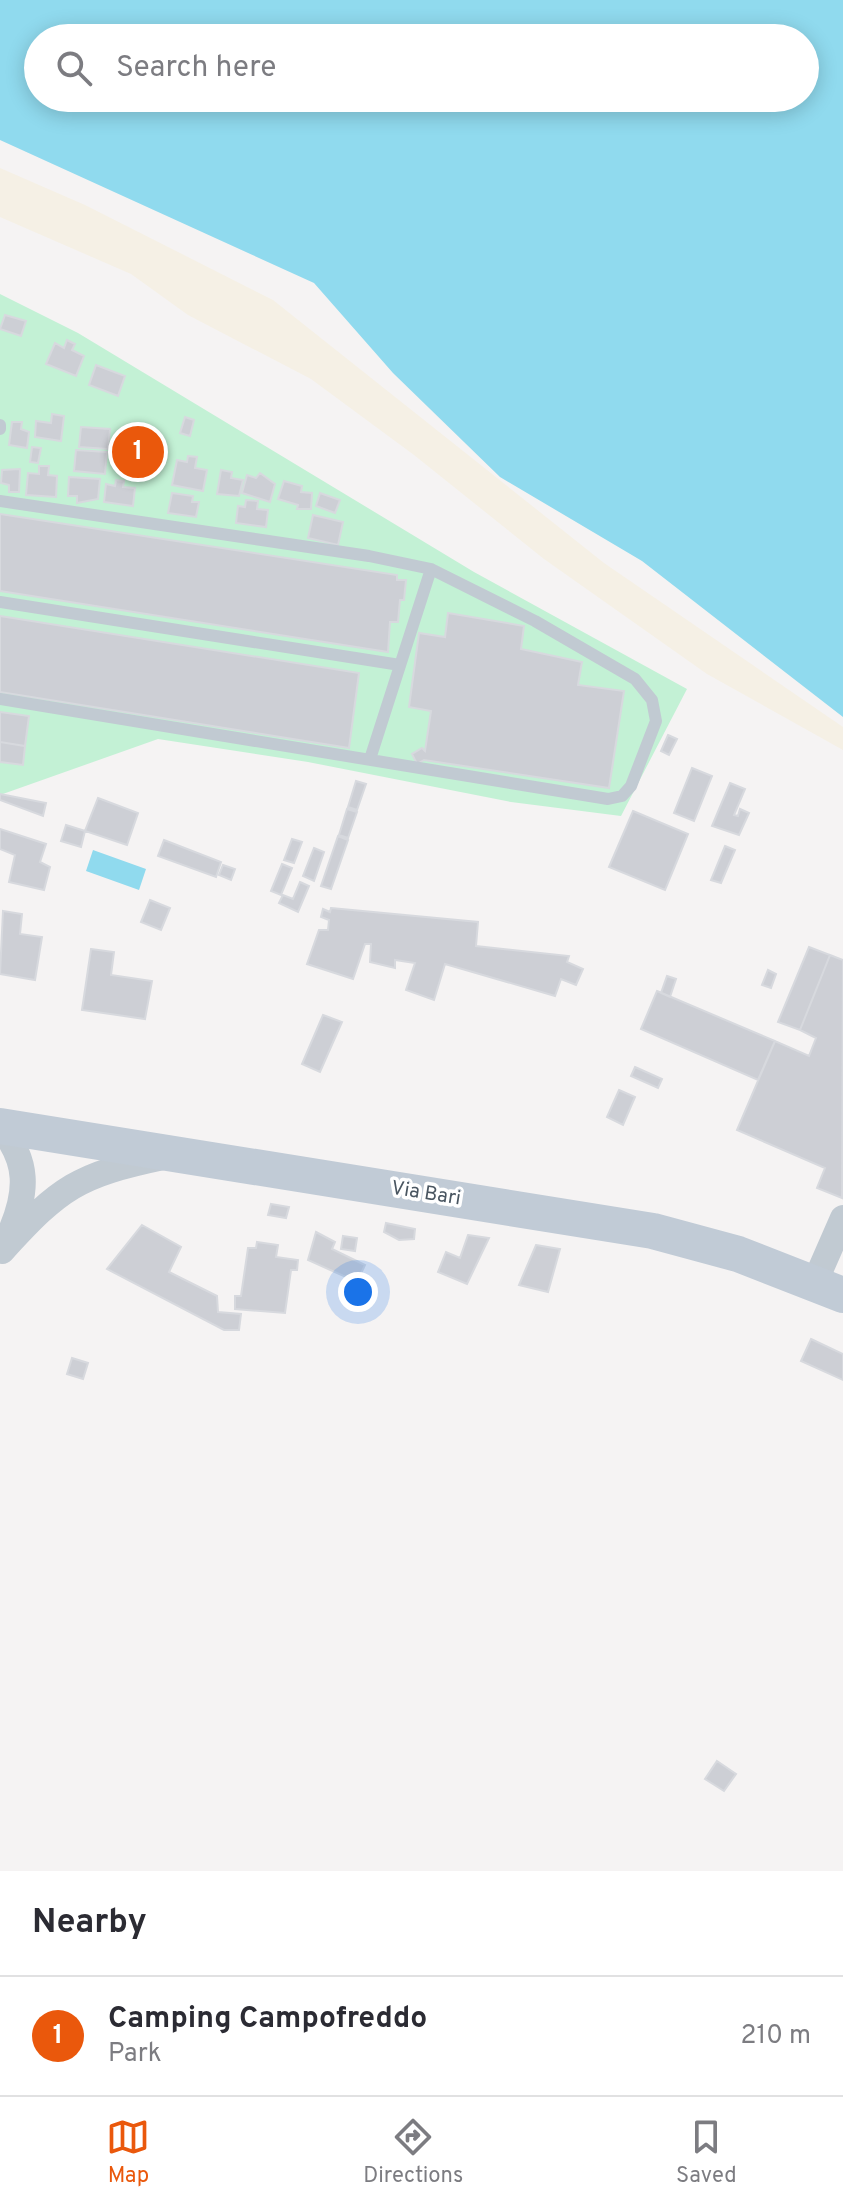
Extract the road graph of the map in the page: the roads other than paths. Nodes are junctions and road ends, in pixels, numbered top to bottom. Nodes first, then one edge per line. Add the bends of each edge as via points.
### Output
1 (0, 501) edge
2 (431, 569) junction
3 (0, 602) edge
4 (400, 665) junction
5 (0, 699) edge
6 (370, 759) junction
7 (0, 1126) edge
8 (172, 1156) junction
9 (843, 1218) edge
10 (1, 1252) edge
11 (829, 1288) edge

1 - 2 lane
2 - 4 lane
2 - 6 lane via 635,679 652,700 656,721 631,786 622,796 608,799
3 - 4 lane
4 - 6 lane
5 - 6 lane
7 - 8 main road, Via Bari
7 - 10 street via 24,1182 24,1201
8 - 10 street via 82,1179 47,1202
8 - 11 main road, Via Bari via 653,1231 738,1254
9 - 11 street

